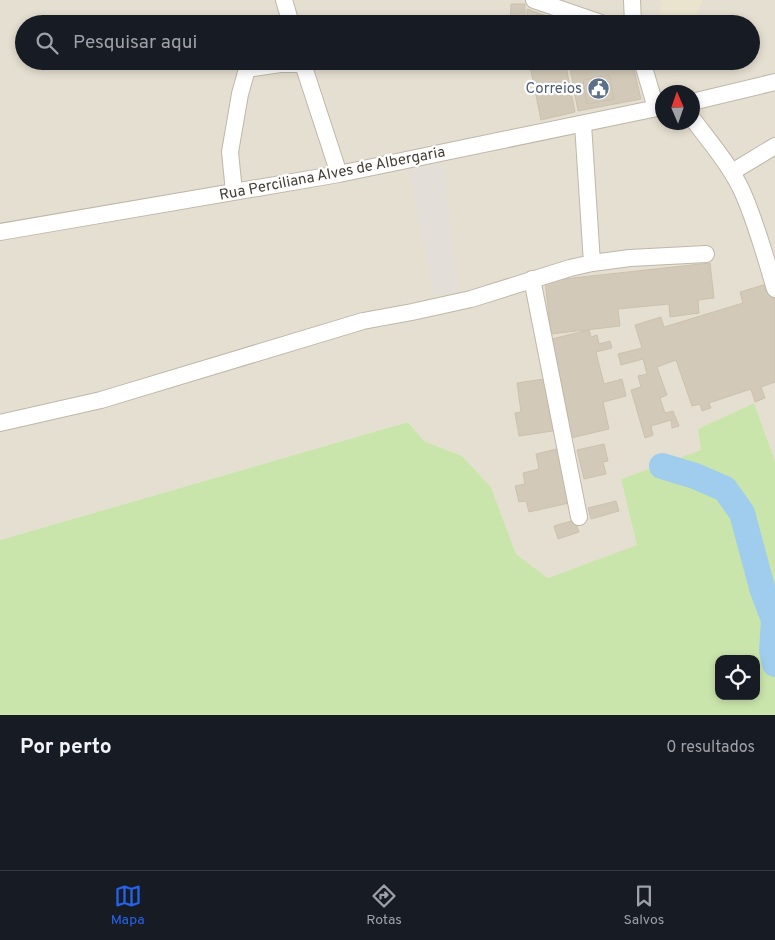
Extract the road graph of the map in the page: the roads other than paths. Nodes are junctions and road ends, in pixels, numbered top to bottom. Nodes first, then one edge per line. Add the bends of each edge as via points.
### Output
1 (284, 0) edge
2 (534, 0) edge
3 (632, 0) edge
4 (288, 15) edge
5 (578, 15) edge
6 (633, 15) edge
7 (247, 70) edge
8 (304, 70) edge
9 (645, 70) edge
10 (775, 82) edge
11 (655, 97) edge
12 (700, 100) edge
13 (655, 109) edge
14 (583, 124) junction
15 (700, 129) edge
16 (775, 146) edge
17 (732, 172) junction
18 (339, 174) junction
19 (234, 192) junction
20 (0, 232) edge
21 (706, 254) dead end
22 (592, 263) junction
23 (532, 279) junction
24 (775, 289) edge
25 (0, 424) edge
26 (579, 517) dead end

1 - 4 street
2 - 5 street
3 - 6 street
7 - 19 street via 230,152
8 - 18 street
9 - 11 street
10 - 12 street
13 - 14 street, Rua Perciliana Alves de Albergaria
14 - 18 street, Rua Perciliana Alves de Albergaria
14 - 22 street
15 - 17 street
16 - 17 street
17 - 24 street via 749,208
18 - 19 street, Rua Perciliana Alves de Albergaria
19 - 20 street, Rua Perciliana Alves de Albergaria
21 - 22 street
22 - 23 street
23 - 25 street via 472,299 363,321 101,400
23 - 26 street

